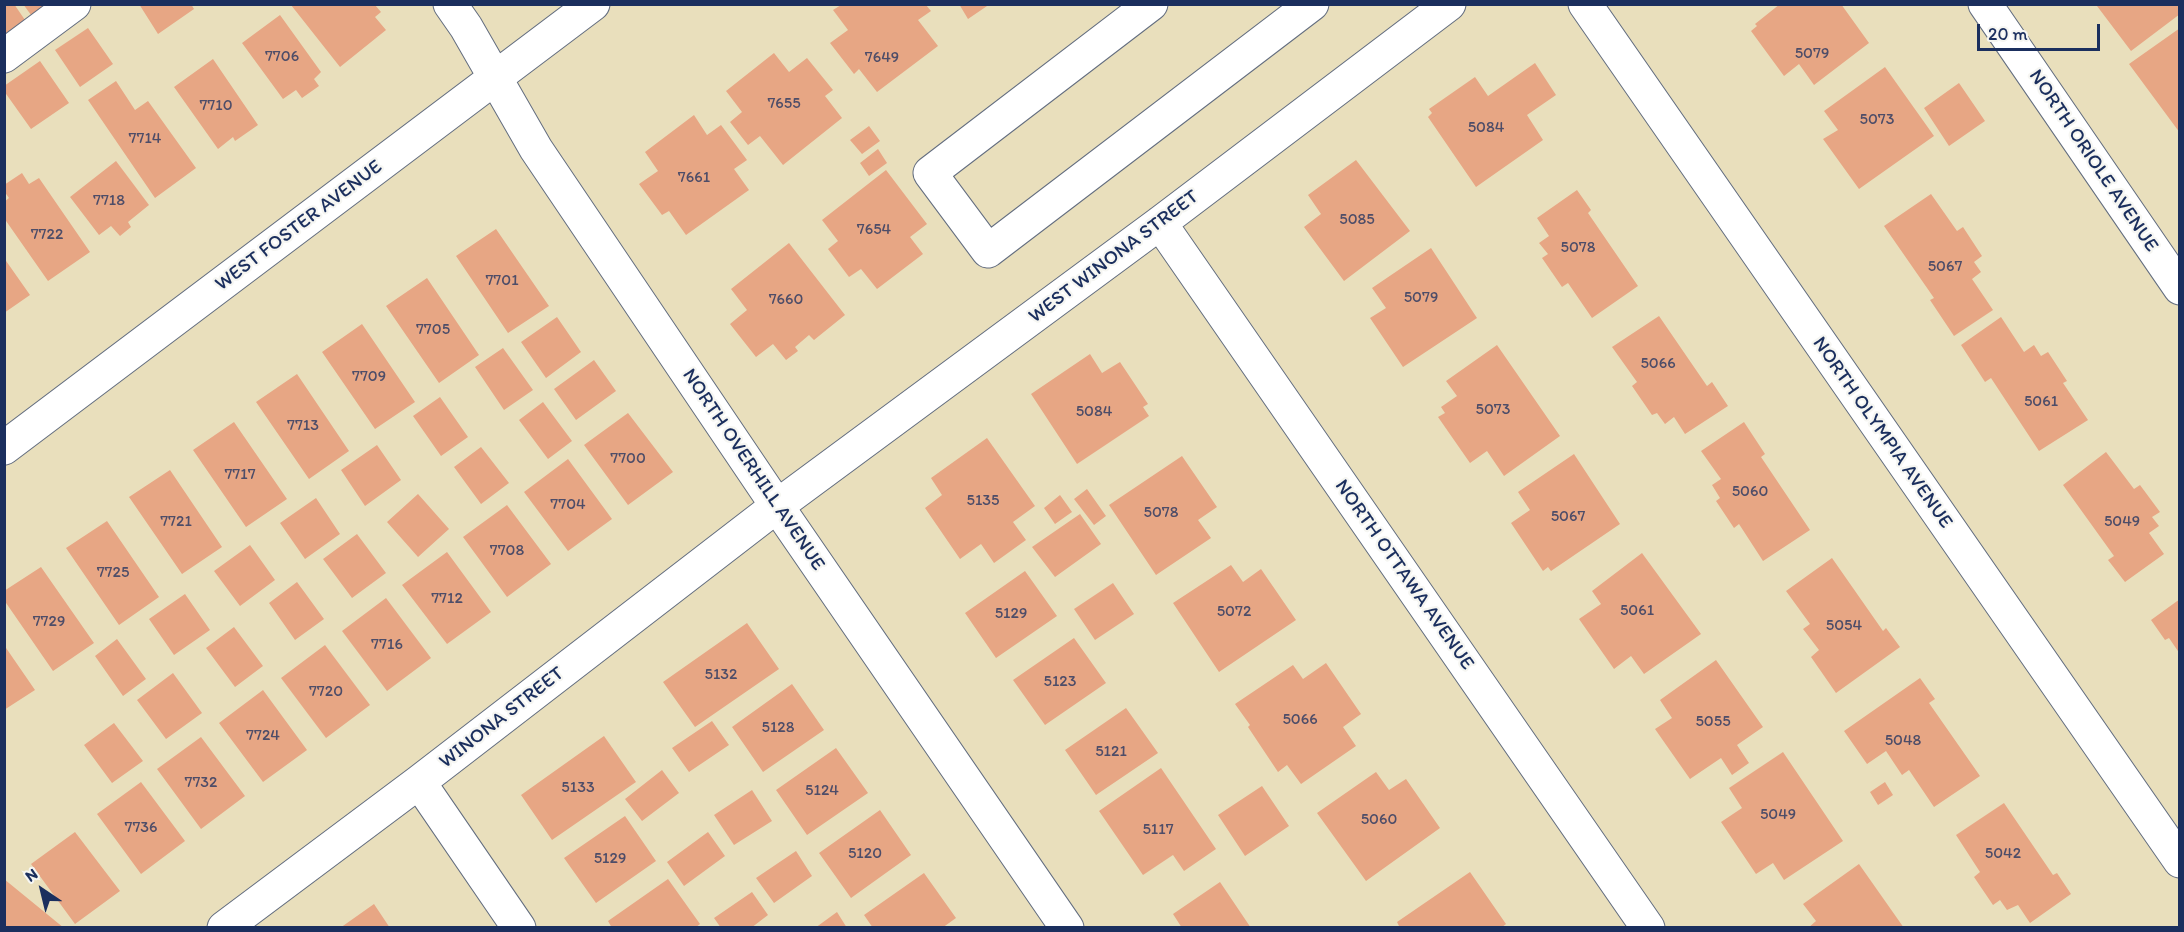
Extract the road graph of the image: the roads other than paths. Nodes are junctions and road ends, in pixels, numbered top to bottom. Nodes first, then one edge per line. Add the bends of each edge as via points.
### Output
1 (74, 4) edge
2 (450, 4) edge
3 (593, 4) edge
4 (1150, 4) edge
5 (1312, 4) edge
6 (1586, 4) edge
7 (1985, 4) edge
8 (1443, 6) edge
9 (4, 56) edge
10 (495, 79) junction
11 (1160, 223) junction
12 (2180, 288) edge
13 (4, 448) edge
14 (777, 506) junction
15 (419, 782) junction
16 (2180, 861) edge
17 (224, 927) edge
18 (519, 927) edge
19 (1067, 927) edge
20 (1647, 927) edge

1 - 9 street
2 - 10 street, NORTH OVERHILL AVENUE
3 - 10 street, WEST FOSTER AVENUE
4 - 5 street via 930,173 988,250
6 - 16 street, NORTH OLYMPIA AVENUE
7 - 12 street, NORTH ORIOLE AVENUE
8 - 11 street, WEST WINONA STREET
10 - 13 street, WEST FOSTER AVENUE
10 - 14 street, NORTH OVERHILL AVENUE via 536,149
11 - 14 street, WEST WINONA STREET
11 - 20 street, NORTH OTTAWA AVENUE
14 - 15 street, WINONA STREET
14 - 19 street, NORTH OVERHILL AVENUE
15 - 17 street, WINONA STREET
15 - 18 street

